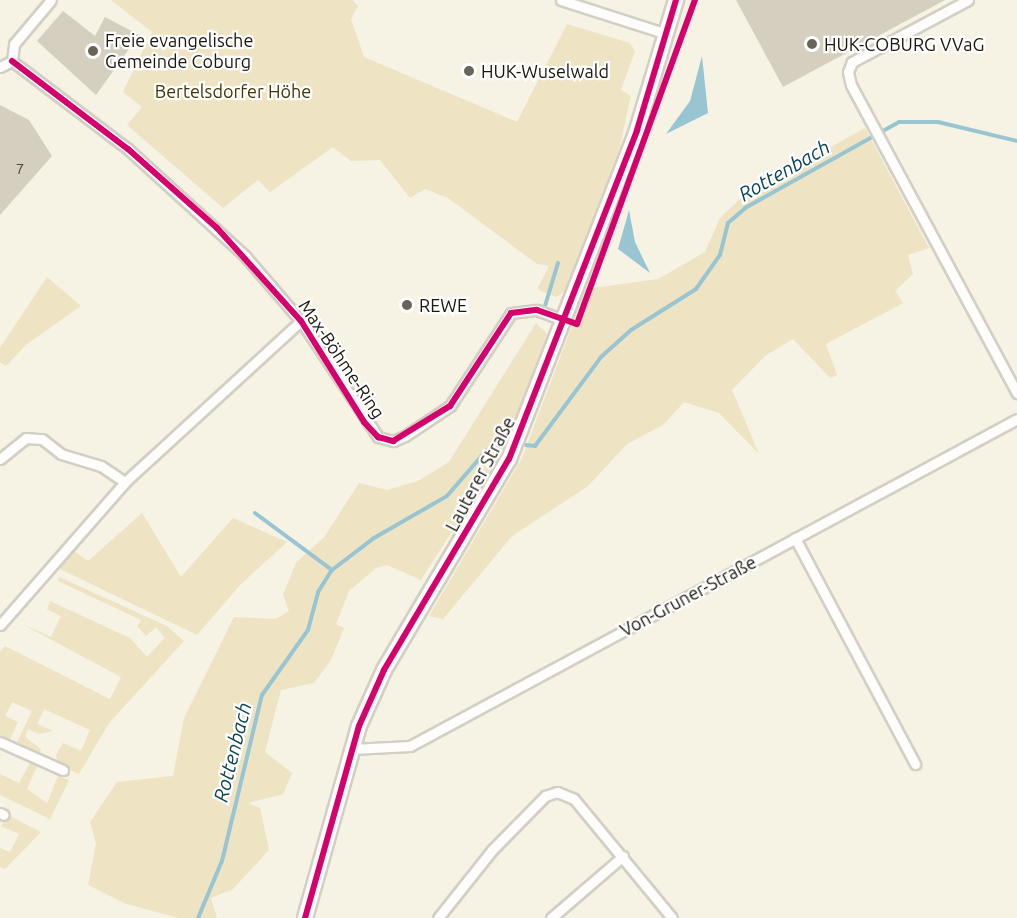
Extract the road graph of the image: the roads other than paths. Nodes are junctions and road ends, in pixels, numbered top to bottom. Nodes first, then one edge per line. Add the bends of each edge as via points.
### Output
1 (51, 0) edge
2 (561, 0) edge
3 (676, 0) edge
4 (968, 0) edge
5 (667, 34) junction
6 (12, 61) junction
7 (0, 67) edge
8 (301, 321) junction
9 (565, 321) junction
10 (1017, 393) edge
11 (1017, 418) edge
12 (0, 459) edge
13 (124, 482) junction
14 (795, 538) junction
15 (0, 625) edge
16 (0, 742) edge
17 (352, 749) junction
18 (915, 764) dead end
19 (63, 770) dead end
20 (623, 856) junction
21 (305, 918) edge
22 (438, 918) edge
23 (551, 918) edge
24 (672, 918) edge

1 - 6 street via 14,44
2 - 5 street
3 - 5 street, Lauterer Straße
4 - 10 street via 852,62 851,85
5 - 9 street, Lauterer Straße
6 - 7 street
6 - 8 street, Max-Böhme-Ring via 128,149 200,212
8 - 9 street, Max-Böhme-Ring via 364,422 378,437 393,441 450,406 511,313 537,310
8 - 13 street, Max-Böhme-Ring
9 - 17 street, Lauterer Straße via 509,459 384,670
11 - 14 street, Von-Gruner-Straße
12 - 13 street via 26,438 42,439 61,454 101,466
13 - 15 street, Max-Böhme-Ring
14 - 17 street, Von-Gruner-Straße via 410,746
14 - 18 street
16 - 19 street
17 - 21 street, Lauterer Straße
20 - 22 street via 574,799 551,793 480,863
20 - 23 street
20 - 24 street

